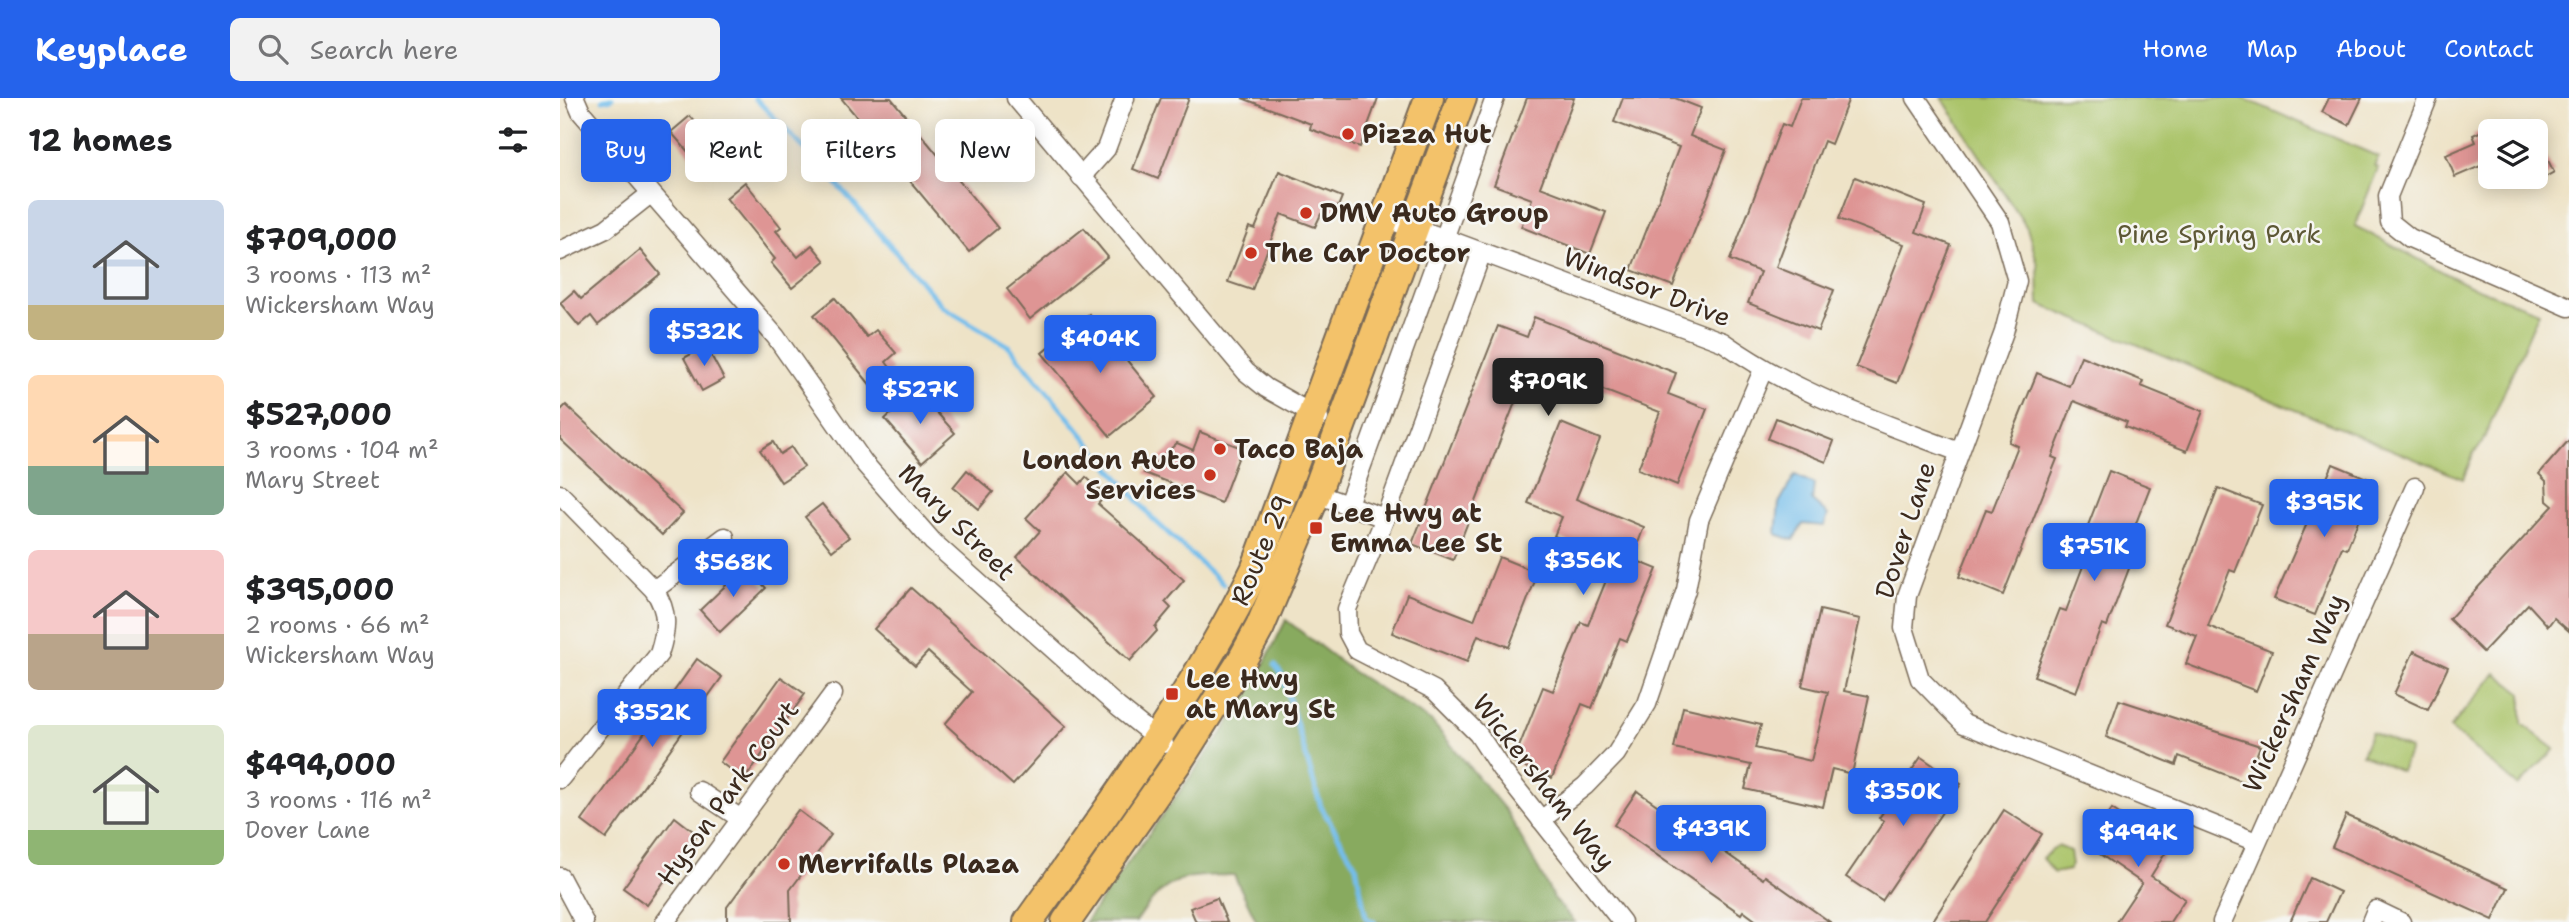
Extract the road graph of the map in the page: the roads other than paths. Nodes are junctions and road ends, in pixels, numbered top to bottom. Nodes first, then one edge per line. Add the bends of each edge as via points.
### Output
1 (575, 98) edge
2 (1016, 98) edge
3 (1125, 98) edge
4 (1429, 98) edge
5 (1462, 98) edge
6 (1495, 98) edge
7 (1916, 98) edge
8 (2428, 98) edge
9 (1081, 177) junction
10 (649, 195) junction
11 (1385, 219) junction
12 (1415, 229) junction
13 (1444, 238) junction
14 (560, 251) edge
15 (1482, 252) junction
16 (2569, 307) edge
17 (1763, 370) junction
18 (1314, 416) junction
19 (1342, 426) junction
20 (1959, 452) junction
21 (2415, 487) dead end
22 (560, 494) edge
23 (1316, 494) junction
24 (1348, 504) junction
25 (1384, 518) junction
26 (724, 537) dead end
27 (654, 590) junction
28 (833, 694) dead end
29 (1157, 739) junction
30 (1181, 757) junction
31 (560, 779) edge
32 (699, 791) dead end
33 (741, 819) junction
34 (1541, 820) junction
35 (2256, 842) junction
36 (560, 877) edge
37 (584, 922) edge
38 (665, 922) edge
39 (1028, 922) edge
40 (1066, 922) edge
41 (1622, 922) edge
42 (2222, 922) edge
43 (2371, 922) edge
44 (2401, 922) edge

1 - 10 street, Mary Street via 581,112
2 - 9 street
3 - 9 street via 1107,149
4 - 11 main road, Route 29
5 - 12 main road, Route 29
6 - 13 street
7 - 20 street, Dover Lane via 2000,222 2017,281 2004,332
8 - 16 street via 2388,196 2390,222 2410,238
9 - 18 street via 1246,372
10 - 14 street via 600,233
10 - 29 street, Mary Street via 776,337 864,463 933,542
11 - 12 street, Windsor Drive
11 - 18 main road, Route 29
12 - 13 street, Windsor Drive
12 - 19 main road, Route 29
13 - 15 street, Windsor Drive
13 - 24 street
15 - 17 street, Windsor Drive via 1723,342
15 - 25 street, Wickersham Way
17 - 20 street, Windsor Drive via 1815,398
17 - 34 street via 1699,520 1686,590 1647,704 1616,754 1585,786
18 - 19 street
18 - 29 main road, Route 29 via 1255,570 1219,642
19 - 23 main road, Route 29
20 - 35 street, Dover Lane via 1907,596 1904,628 1920,679 1964,724
21 - 35 street, Wickersham Way
22 - 27 street
23 - 24 street
23 - 30 main road, Route 29 via 1260,627
24 - 25 street
25 - 34 street, Wickersham Way via 1347,610 1348,633 1357,650 1434,690 1478,734
26 - 27 street
27 - 31 street via 664,605 667,632 659,654
28 - 33 street, Hyson Park Court
29 - 30 street, Mary Street
29 - 39 main road, Route 29
30 - 40 main road, Route 29
32 - 33 street
33 - 38 street, Hyson Park Court
34 - 41 street, Wickersham Way
35 - 42 street, Wickersham Way
36 - 37 street
43 - 44 street via 2376,910

